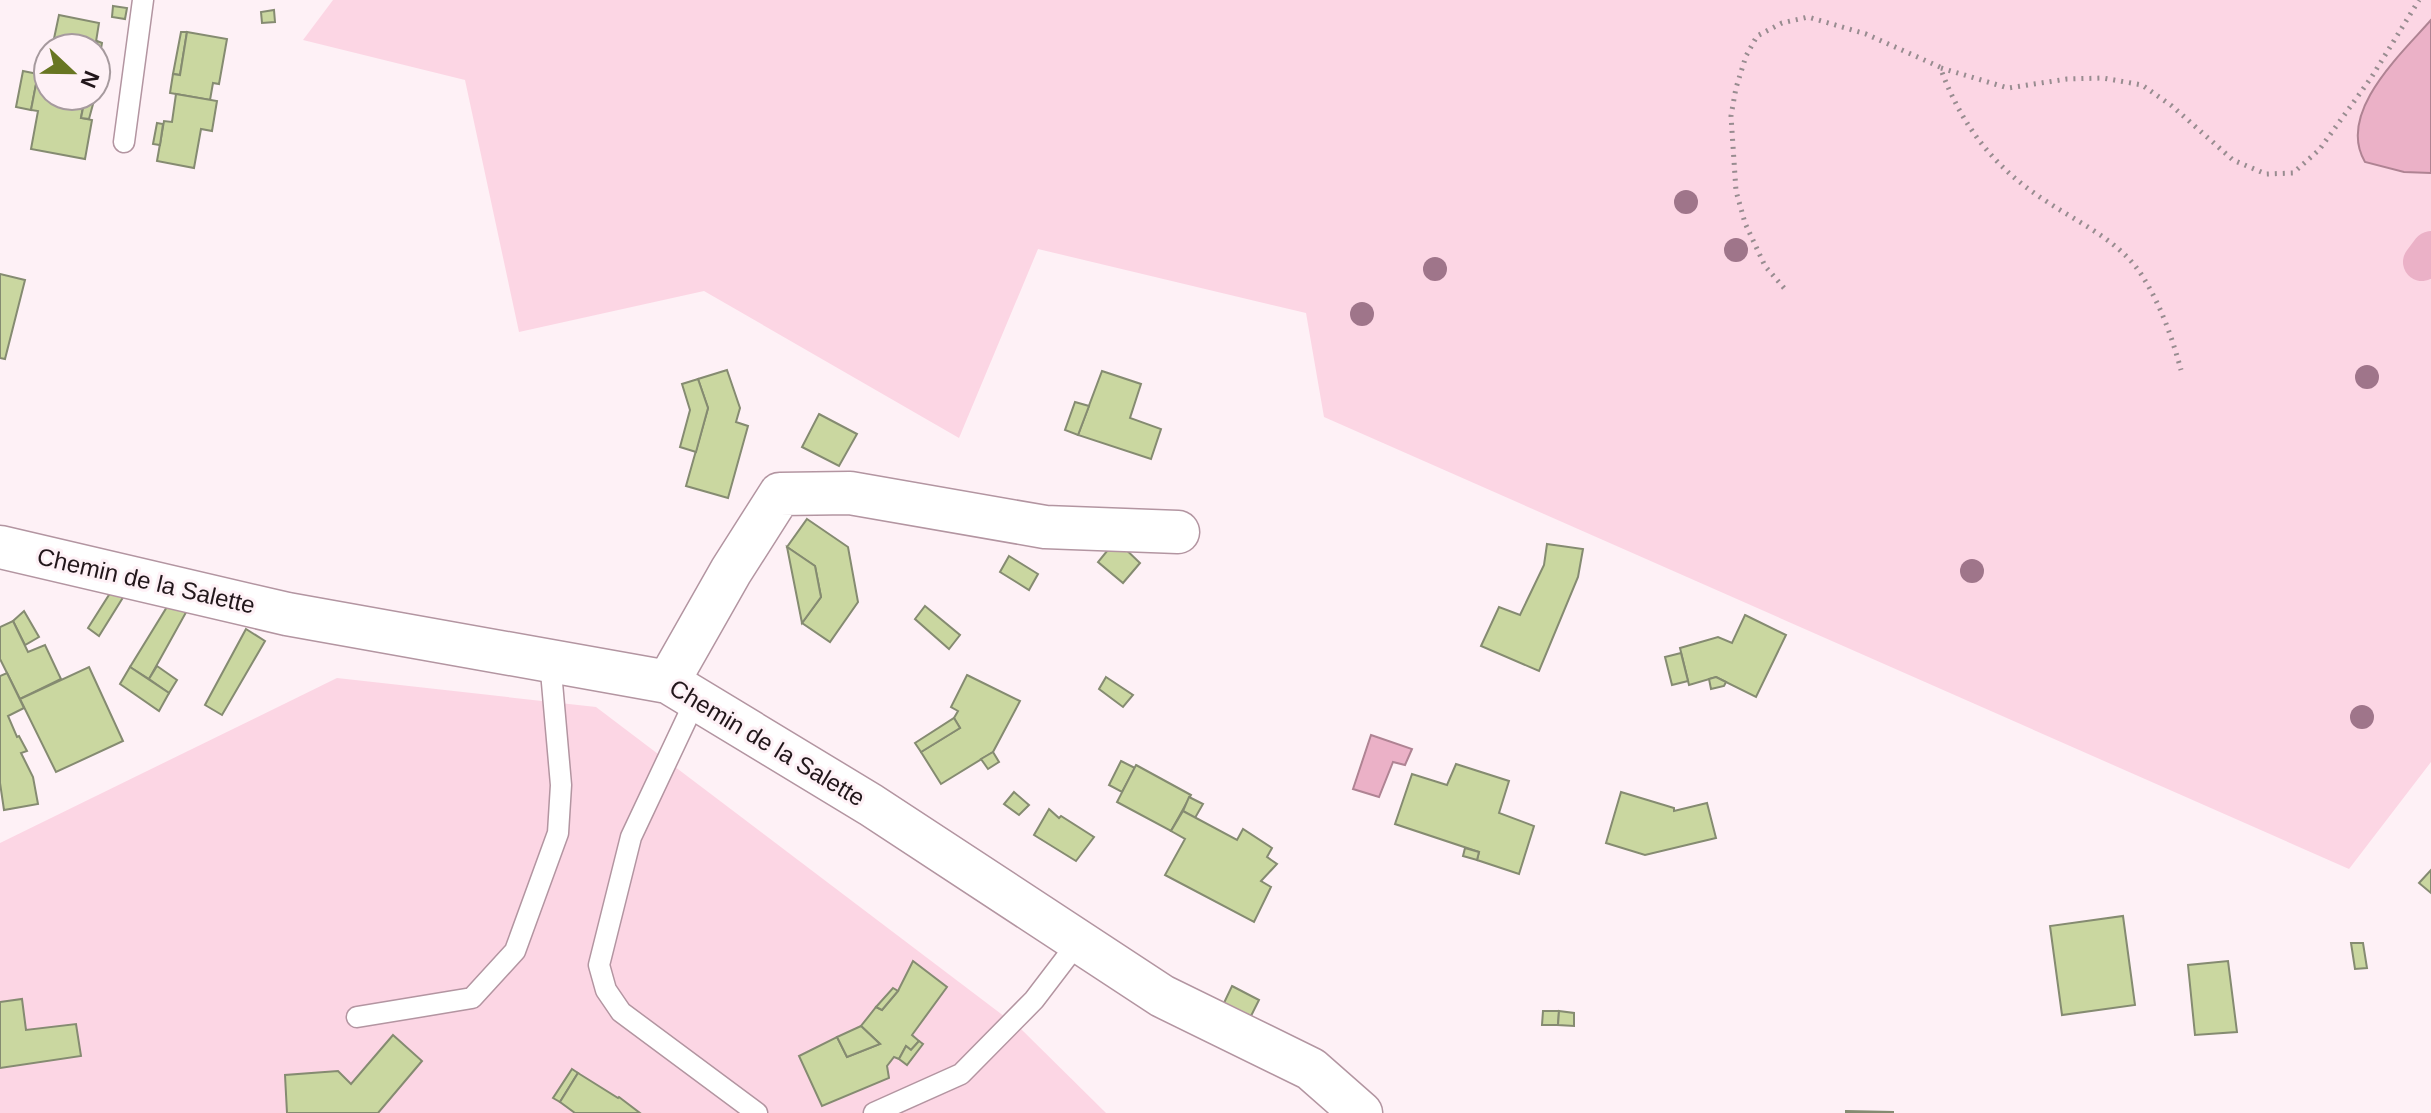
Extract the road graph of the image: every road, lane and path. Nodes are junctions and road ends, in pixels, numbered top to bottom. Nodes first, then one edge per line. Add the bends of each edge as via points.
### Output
1 (143, 0) edge
2 (2419, 0) edge
3 (1940, 67) junction
4 (124, 142) dead end
5 (1784, 288) dead end
6 (2181, 370) dead end
7 (1178, 532) dead end
8 (0, 547) edge
9 (550, 660) junction
10 (682, 690) junction
11 (1079, 941) junction
12 (357, 1017) dead end
13 (757, 1113) edge
14 (874, 1113) edge
15 (1361, 1113) edge

1 - 4 lane
2 - 3 path via 2319,150 2293,173 2266,174 2233,160 2142,85 2103,78 2008,88
3 - 5 path via 1866,34 1808,17 1757,36 1746,56 1731,116 1736,191 1765,266
3 - 6 path via 1966,125 2021,184 2118,248 2140,273 2167,326
7 - 10 street via 1045,527 850,493 780,494 731,571
8 - 9 street, Chemin de la Salette via 287,614
9 - 10 street, Chemin de la Salette
9 - 12 lane via 561,785 558,833 515,951 472,998
10 - 11 street, Chemin de la Salette
10 - 13 lane via 631,837 599,965 606,990 621,1012
11 - 14 lane via 1034,1000 961,1074
11 - 15 street, Chemin de la Salette via 1162,996 1311,1069

